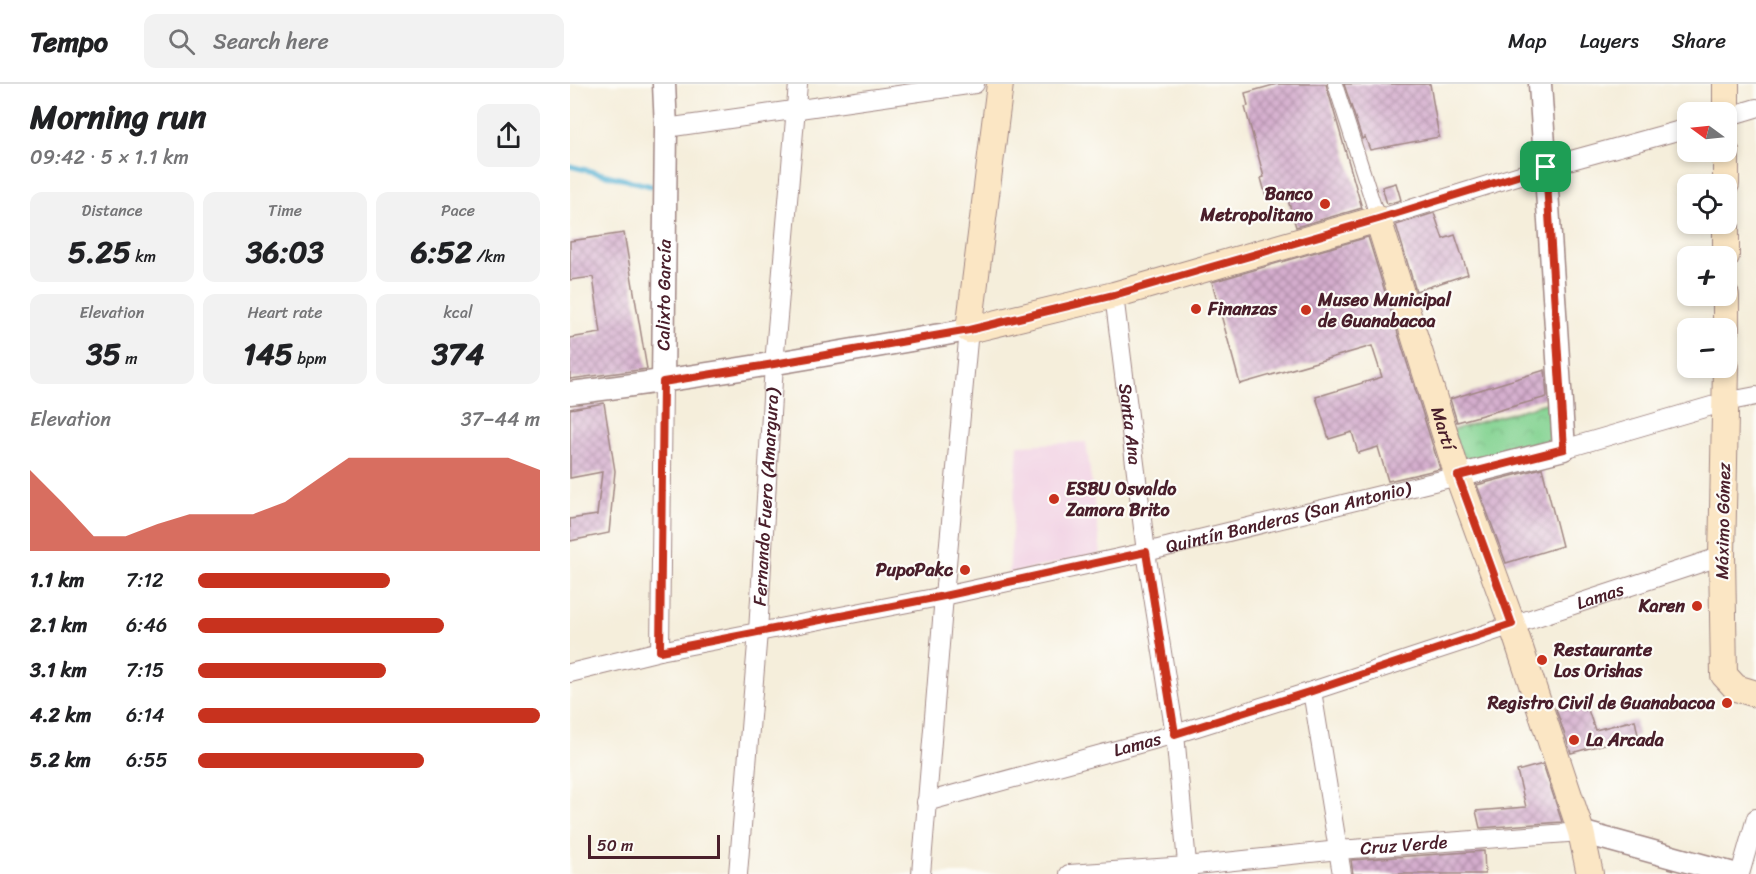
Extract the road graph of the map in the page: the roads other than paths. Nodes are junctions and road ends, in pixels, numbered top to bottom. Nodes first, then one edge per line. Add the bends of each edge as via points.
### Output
1 (664, 84) edge
2 (798, 84) edge
3 (975, 84) edge
4 (1000, 84) edge
5 (1335, 84) edge
6 (1540, 84) edge
7 (1726, 84) edge
8 (1726, 102) edge
9 (1756, 108) edge
10 (796, 110) junction
11 (1737, 112) edge
12 (666, 128) junction
13 (1677, 131) edge
14 (1546, 167) junction
15 (1378, 219) junction
16 (1114, 295) junction
17 (969, 330) junction
18 (774, 364) junction
19 (1725, 378) edge
20 (663, 382) junction
21 (570, 393) edge
22 (1756, 396) edge
23 (1725, 402) junction
24 (1564, 449) junction
25 (1458, 476) junction
26 (1146, 552) junction
27 (1722, 556) junction
28 (944, 596) junction
29 (1512, 624) junction
30 (758, 632) junction
31 (660, 651) junction
32 (570, 673) edge
33 (1312, 691) junction
34 (1756, 694) edge
35 (1175, 734) junction
36 (926, 802) junction
37 (1756, 818) edge
38 (1581, 832) junction
39 (1339, 850) junction
40 (1188, 870) edge
41 (738, 874) edge
42 (921, 874) edge
43 (1069, 874) edge
44 (1342, 874) edge
45 (1590, 874) edge
46 (1734, 874) edge
47 (1740, 874) edge

1 - 12 street, Calixto García
2 - 10 street, Fernando Fuero (Amargura)
3 - 10 street
4 - 17 main road
5 - 15 street, Martí
6 - 14 street
7 - 8 main road
9 - 11 street
10 - 12 street
10 - 18 street, Fernando Fuero (Amargura)
12 - 20 street, Calixto García
13 - 14 street
14 - 15 street
14 - 24 street
15 - 16 main road
15 - 25 main road, Martí
16 - 17 main road
16 - 26 street, Santa Ana
17 - 18 street
17 - 28 street
18 - 20 street
18 - 30 street, Fernando Fuero (Amargura)
19 - 23 main road, Máximo Gómez
20 - 21 street
20 - 31 street, Calixto García
22 - 23 street, Quintín Banderas (San Antonio)
23 - 24 street, Quintín Banderas (San Antonio)
23 - 27 main road, Máximo Gómez
24 - 25 street, Quintín Banderas (San Antonio)
25 - 26 street, Quintín Banderas (San Antonio)
25 - 29 main road, Martí
26 - 28 street, Quintín Banderas (San Antonio)
26 - 35 street, Santa Ana
27 - 29 street, Lamas
27 - 34 main road, Máximo Gómez via 1724,675 1736,688
28 - 30 street, Quintín Banderas (San Antonio)
28 - 36 street
29 - 33 street, Lamas
29 - 38 main road, Martí
30 - 31 street, Quintín Banderas (San Antonio)
30 - 41 street, Fernando Fuero (Amargura)
31 - 32 street, Quintín Banderas (San Antonio)
33 - 35 street, Lamas
33 - 39 street
35 - 36 street, Lamas
35 - 40 street, Santa Ana
36 - 42 street
37 - 47 street
38 - 39 street, Cruz Verde
38 - 45 main road, Martí
38 - 46 street, Cruz Verde
39 - 40 street, Cruz Verde
39 - 44 street
40 - 43 street, Cruz Verde

